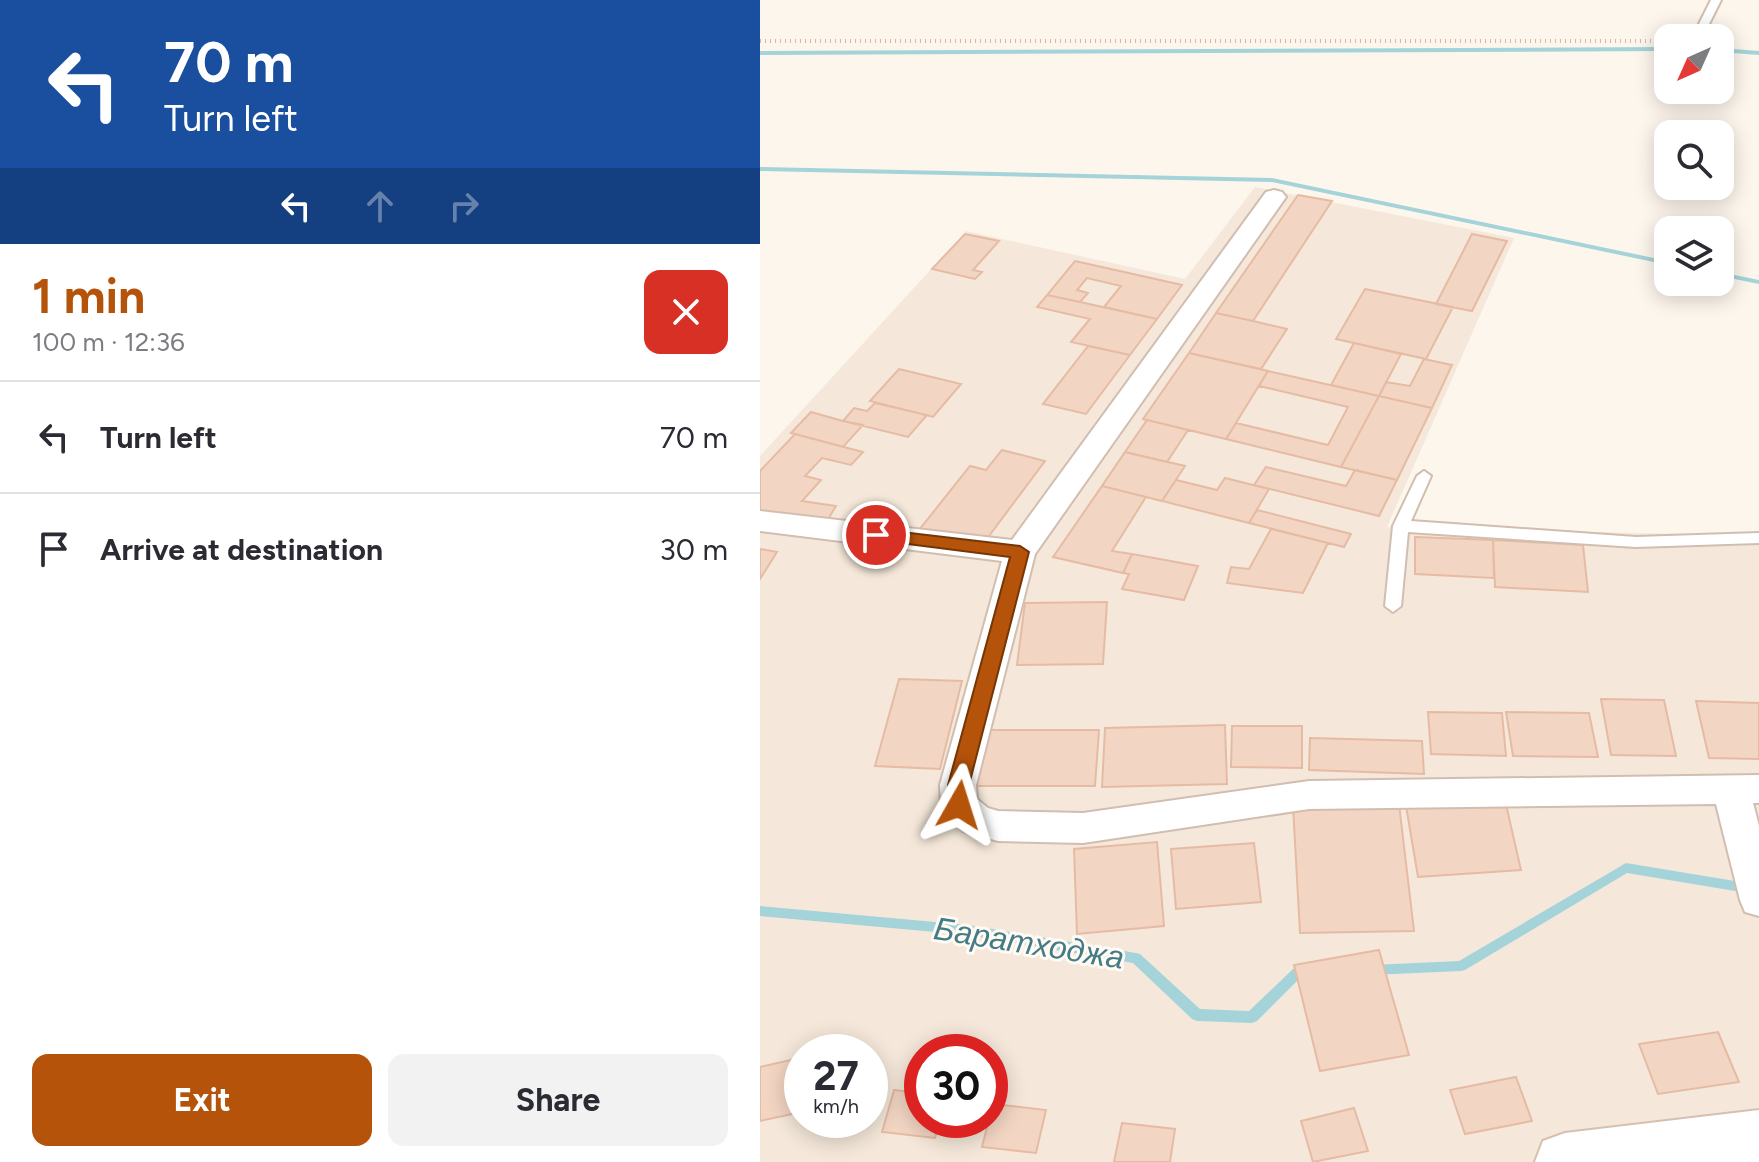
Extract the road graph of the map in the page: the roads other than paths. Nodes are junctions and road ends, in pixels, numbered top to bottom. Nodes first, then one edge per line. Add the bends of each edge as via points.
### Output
1 (1716, 0) edge
2 (1704, 24) edge
3 (1274, 197) dead end
4 (1424, 476) dead end
5 (760, 521) edge
6 (1401, 526) junction
7 (1759, 538) edge
8 (1020, 552) junction
9 (1393, 606) dead end
10 (1745, 789) edge
11 (1759, 900) edge
12 (1759, 1139) edge
13 (1565, 1162) edge

1 - 2 lane
3 - 8 street
4 - 6 lane
5 - 8 street
6 - 7 lane via 1636,542
6 - 9 lane
8 - 10 street via 958,785 959,805 976,820 998,826 1083,828 1309,795
10 - 11 street
12 - 13 street

